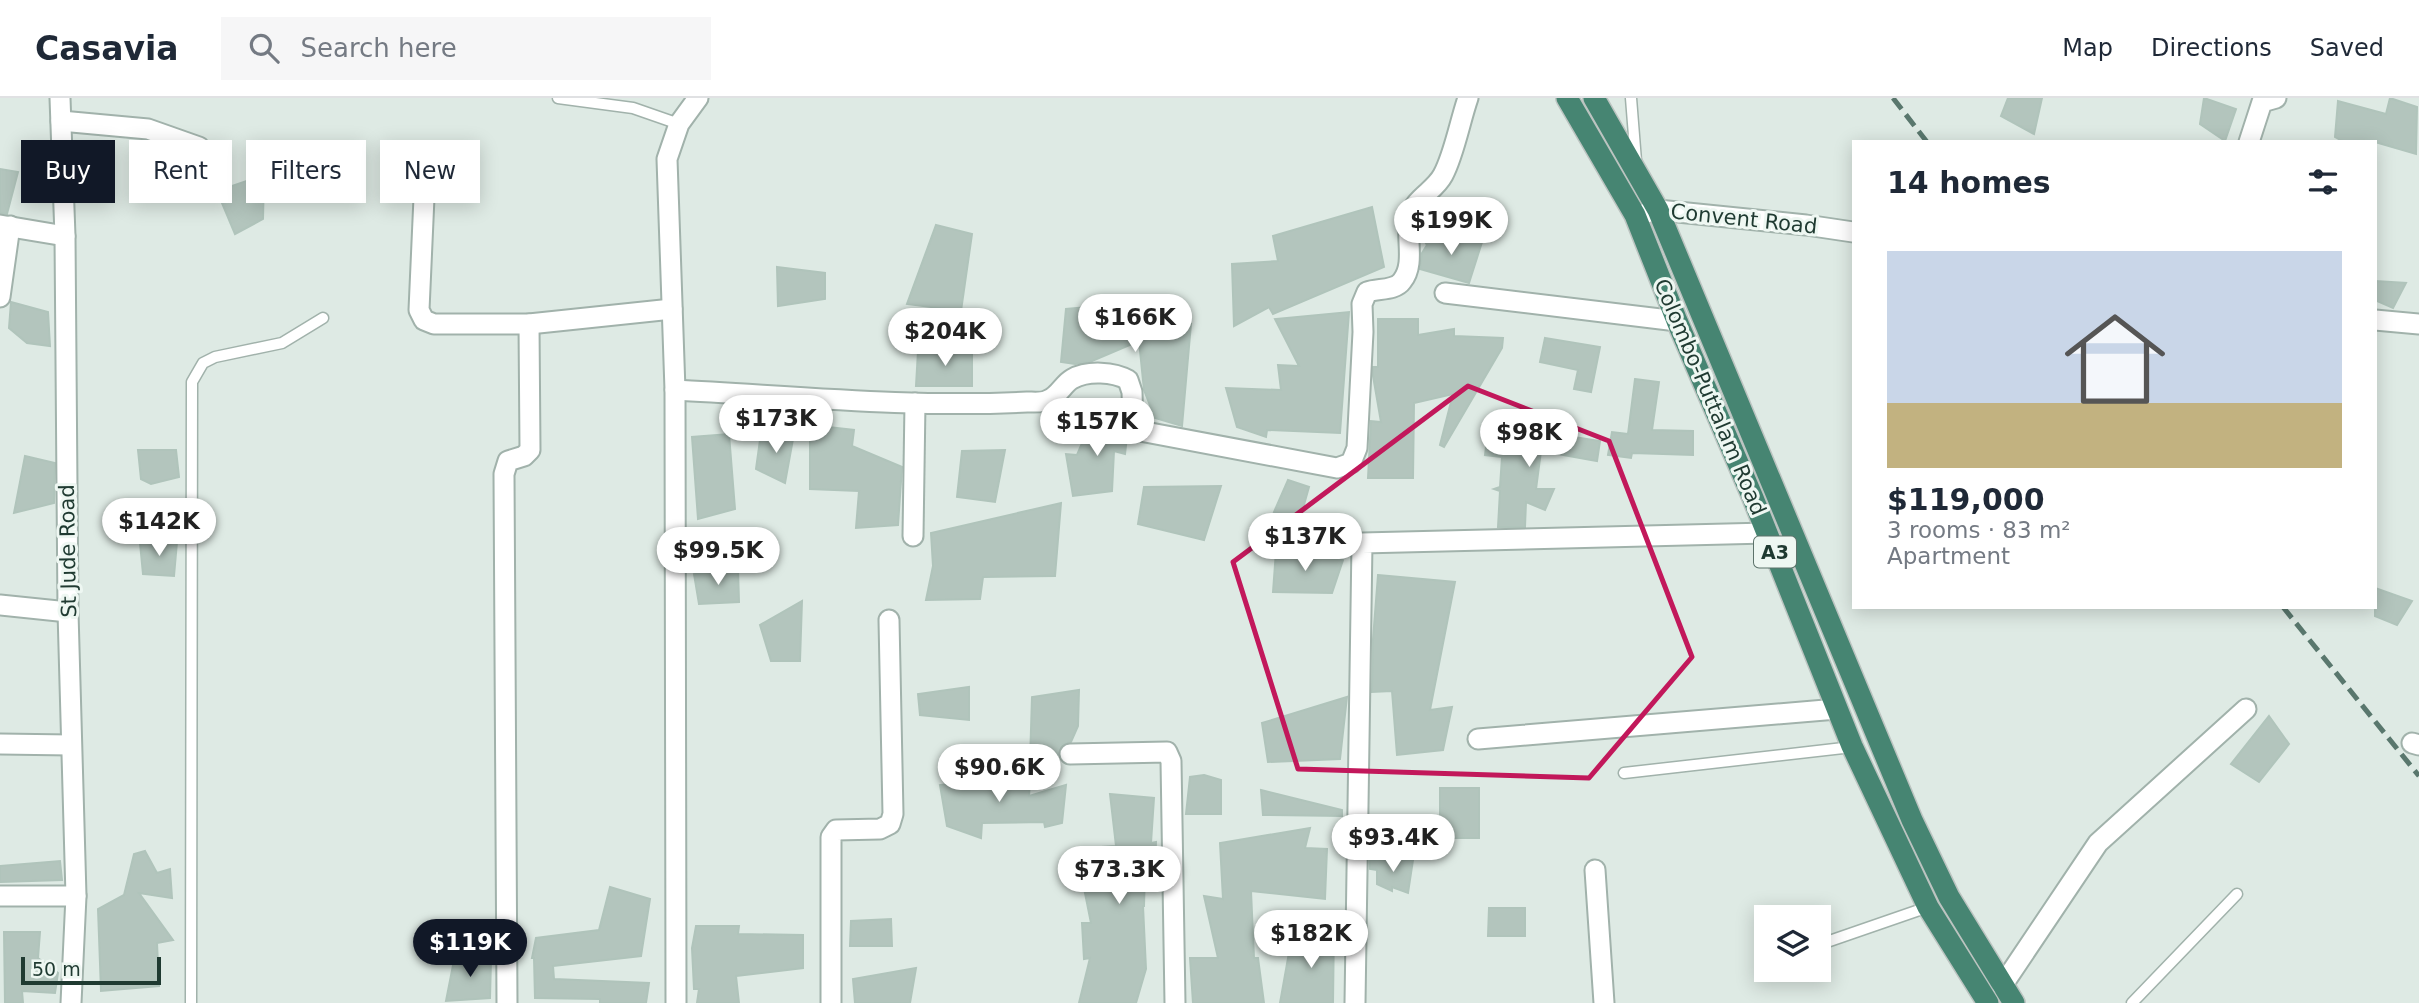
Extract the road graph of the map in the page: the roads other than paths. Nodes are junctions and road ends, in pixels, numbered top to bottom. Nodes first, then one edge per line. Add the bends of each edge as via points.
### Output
1 (60, 98) edge
2 (558, 98) edge
3 (698, 98) edge
4 (1468, 98) edge
5 (1567, 98) edge
6 (1594, 98) edge
7 (1631, 98) edge
8 (2276, 98) edge
9 (61, 121) junction
10 (679, 124) junction
11 (178, 140) edge
12 (2250, 140) edge
13 (1637, 172) junction
14 (424, 203) edge
15 (1658, 210) junction
16 (1635, 215) junction
17 (5, 225) edge
18 (1852, 232) edge
19 (65, 236) junction
20 (1446, 293) dead end
21 (0, 297) edge
22 (672, 309) junction
23 (323, 318) dead end
24 (2377, 320) edge
25 (1677, 321) junction
26 (529, 324) junction
27 (2419, 324) edge
28 (675, 390) junction
29 (915, 403) junction
30 (1767, 533) junction
31 (913, 536) dead end
32 (0, 605) edge
33 (68, 612) junction
34 (890, 620) dead end
35 (1837, 709) junction
36 (2246, 709) dead end
37 (1478, 739) dead end
38 (0, 744) edge
39 (71, 745) junction
40 (1852, 747) junction
41 (1070, 754) dead end
42 (1623, 773) dead end
43 (1595, 870) dead end
44 (2237, 894) dead end
45 (76, 895) junction
46 (0, 896) edge
47 (1928, 907) junction
48 (1831, 941) edge
49 (2008, 995) edge
50 (71, 1003) edge
51 (191, 1003) edge
52 (507, 1003) edge
53 (676, 1003) edge
54 (831, 1003) edge
55 (1175, 1003) edge
56 (1355, 1003) edge
57 (1604, 1003) edge
58 (1988, 1003) edge
59 (2132, 1003) edge

1 - 9 street, St Jude Road
2 - 10 lane via 633,108
3 - 10 street
4 - 29 street via 1442,177 1415,203 1409,219 1402,282 1367,292 1362,304 1357,448 1351,463 1337,468 1140,430 1133,426 1128,380 1116,373 1072,379 1048,401
5 - 16 highway, Colombo-Puttalam Road / A3
6 - 13 highway, Colombo-Puttalam Road / A3
7 - 13 lane
8 - 12 street via 2262,102
9 - 11 street via 148,129
9 - 19 street, St Jude Road
10 - 22 street via 667,159
13 - 15 highway, Colombo-Puttalam Road / A3
14 - 26 street via 419,310 424,320 434,324
15 - 16 street, Convent Road
15 - 18 street, Convent Road
15 - 49 highway, Colombo-Puttalam Road / A3 via 1912,820 1949,897
16 - 25 highway, Colombo-Puttalam Road / A3
17 - 19 street
17 - 21 street
19 - 33 street, St Jude Road
20 - 25 street
22 - 26 street
22 - 28 street
23 - 51 lane via 282,343 215,357 203,363 192,382
24 - 27 street
25 - 30 highway, Colombo-Puttalam Road / A3
26 - 52 street via 530,450 508,461 504,474
28 - 29 street
28 - 53 street
29 - 31 street
30 - 35 highway, Colombo-Puttalam Road / A3
30 - 56 street via 1362,543
32 - 33 street
33 - 39 street, St Jude Road
34 - 54 street via 893,814 890,824 880,829 836,830 831,837
35 - 37 street
35 - 40 highway, Colombo-Puttalam Road / A3
36 - 49 street via 2098,843
38 - 39 street
39 - 45 street, St Jude Road
40 - 42 lane
40 - 47 highway, Colombo-Puttalam Road / A3
41 - 55 street via 1167,752 1171,761
43 - 57 street
44 - 59 lane
45 - 46 street
45 - 50 street, St Jude Road
47 - 48 lane
47 - 58 highway, Colombo-Puttalam Road / A3

